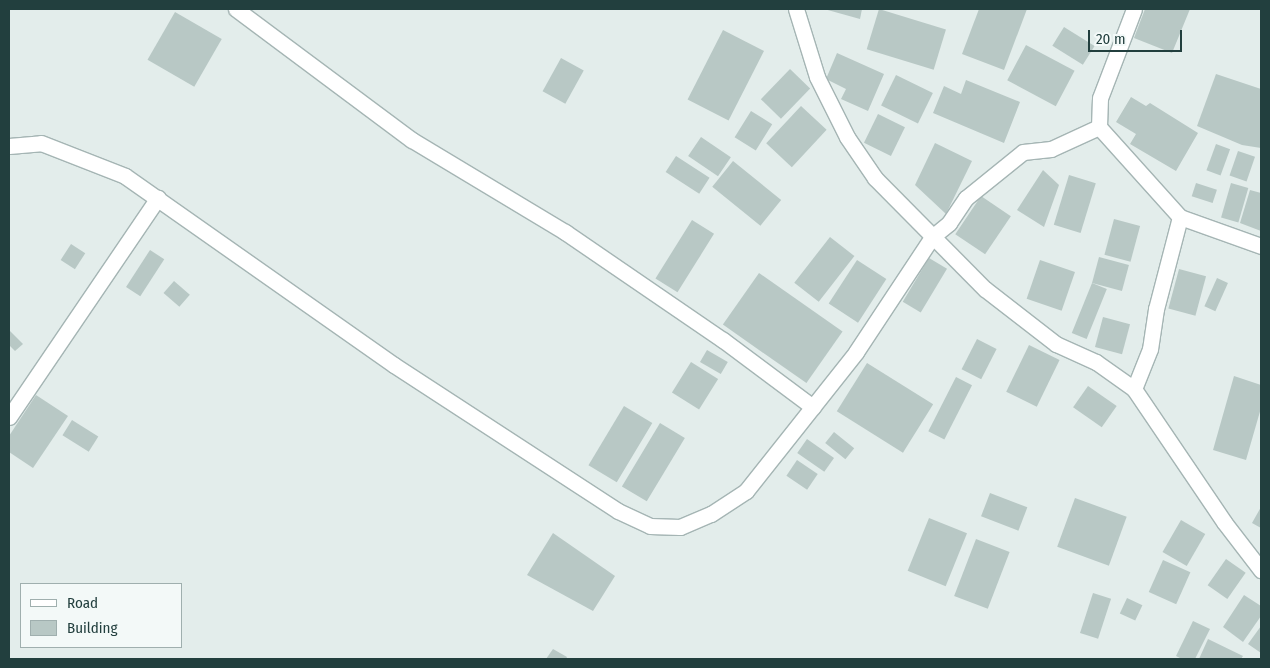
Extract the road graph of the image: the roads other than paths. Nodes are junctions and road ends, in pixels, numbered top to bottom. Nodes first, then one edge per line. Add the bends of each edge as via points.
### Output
1 (236, 9) edge
2 (796, 9) edge
3 (1134, 9) edge
4 (1099, 127) junction
5 (9, 146) edge
6 (158, 198) junction
7 (1180, 217) junction
8 (932, 237) junction
9 (1261, 246) edge
10 (1134, 389) junction
11 (813, 407) junction
12 (9, 417) edge
13 (1261, 570) edge

1 - 11 street via 412,140 565,232 723,340
2 - 8 street via 817,78 847,137 875,178
3 - 4 street via 1100,98
4 - 7 street
4 - 8 street via 1051,149 1023,152 966,198 949,224
5 - 6 street via 42,143 125,176
6 - 11 street via 394,365 618,511 650,526 680,527 711,514 746,491
6 - 12 street
7 - 9 street
7 - 10 street via 1156,309 1150,349
8 - 10 street via 985,289 1056,344 1096,362
8 - 11 street via 856,352
10 - 13 street via 1224,522

